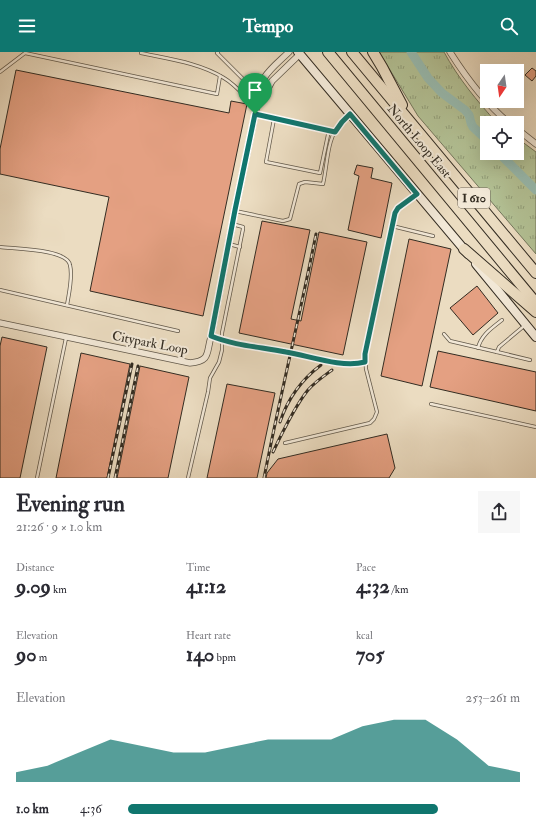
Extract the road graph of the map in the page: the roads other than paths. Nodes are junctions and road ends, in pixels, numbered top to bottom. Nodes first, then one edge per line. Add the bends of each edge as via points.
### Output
1 (217, 52) edge
2 (289, 52) edge
3 (328, 52) edge
4 (352, 52) edge
5 (373, 52) edge
6 (450, 52) edge
7 (141, 53) edge
8 (299, 53) edge
9 (0, 72) edge
10 (220, 76) junction
11 (258, 93) junction
12 (257, 106) junction
13 (255, 114) junction
14 (350, 114) junction
15 (501, 116) edge
16 (274, 119) junction
17 (412, 122) junction
18 (329, 130) junction
19 (335, 132) junction
20 (524, 135) edge
21 (536, 144) edge
22 (417, 194) junction
23 (235, 210) junction
24 (232, 224) junction
25 (392, 226) junction
26 (433, 236) dead end
27 (228, 244) junction
28 (240, 246) junction
29 (0, 248) edge
30 (464, 249) junction
31 (536, 273) edge
32 (0, 290) edge
33 (536, 303) edge
34 (67, 305) junction
35 (536, 312) edge
36 (502, 320) dead end
37 (0, 323) edge
38 (526, 324) junction
39 (178, 331) dead end
40 (444, 334) dead end
41 (211, 336) junction
42 (66, 337) junction
43 (536, 337) edge
44 (222, 341) junction
45 (478, 348) junction
46 (497, 352) junction
47 (530, 360) dead end
48 (365, 362) junction
49 (431, 404) dead end
50 (536, 427) edge
51 (286, 443) dead end
52 (37, 478) edge
53 (188, 478) edge

1 - 11 lane
2 - 11 street, Citypark Loop via 264,75
3 - 33 highway, North Loop East / I 610
4 - 17 highway, North Loop East / I 610
5 - 17 highway
6 - 15 street via 466,78
7 - 10 lane via 205,68
8 - 12 street, Citypark Loop via 272,81
8 - 14 main road
9 - 10 lane via 25,53 216,94
10 - 12 lane
11 - 12 street, Citypark Loop
12 - 13 street, Citypark Loop
13 - 16 lane
13 - 23 street, Citypark Loop
14 - 19 lane
14 - 22 main road
16 - 18 lane
16 - 18 lane via 266,162 320,173
17 - 31 highway, North Loop East / I 610
18 - 19 lane
19 - 23 lane via 323,184 299,184 290,219 283,221
20 - 21 street
22 - 25 lane via 398,208
22 - 30 main road
23 - 24 street, Citypark Loop
24 - 27 street, Citypark Loop
24 - 28 lane via 243,226
25 - 26 lane
25 - 48 lane
27 - 28 lane
27 - 41 street, Citypark Loop
28 - 44 lane
29 - 34 lane via 48,252 63,256 70,262 71,271
30 - 35 highway
30 - 38 main road
32 - 34 lane
34 - 39 lane
36 - 45 lane via 484,335
37 - 42 street, Citypark Loop
38 - 43 main road
38 - 46 lane
40 - 45 lane via 450,341
41 - 42 street, Citypark Loop via 207,356 201,362 190,363
41 - 44 lane
42 - 52 lane
44 - 48 lane via 342,363
44 - 53 lane via 219,362 210,378
45 - 46 lane
46 - 47 lane
48 - 51 lane via 377,412 374,419 370,423
49 - 50 lane

